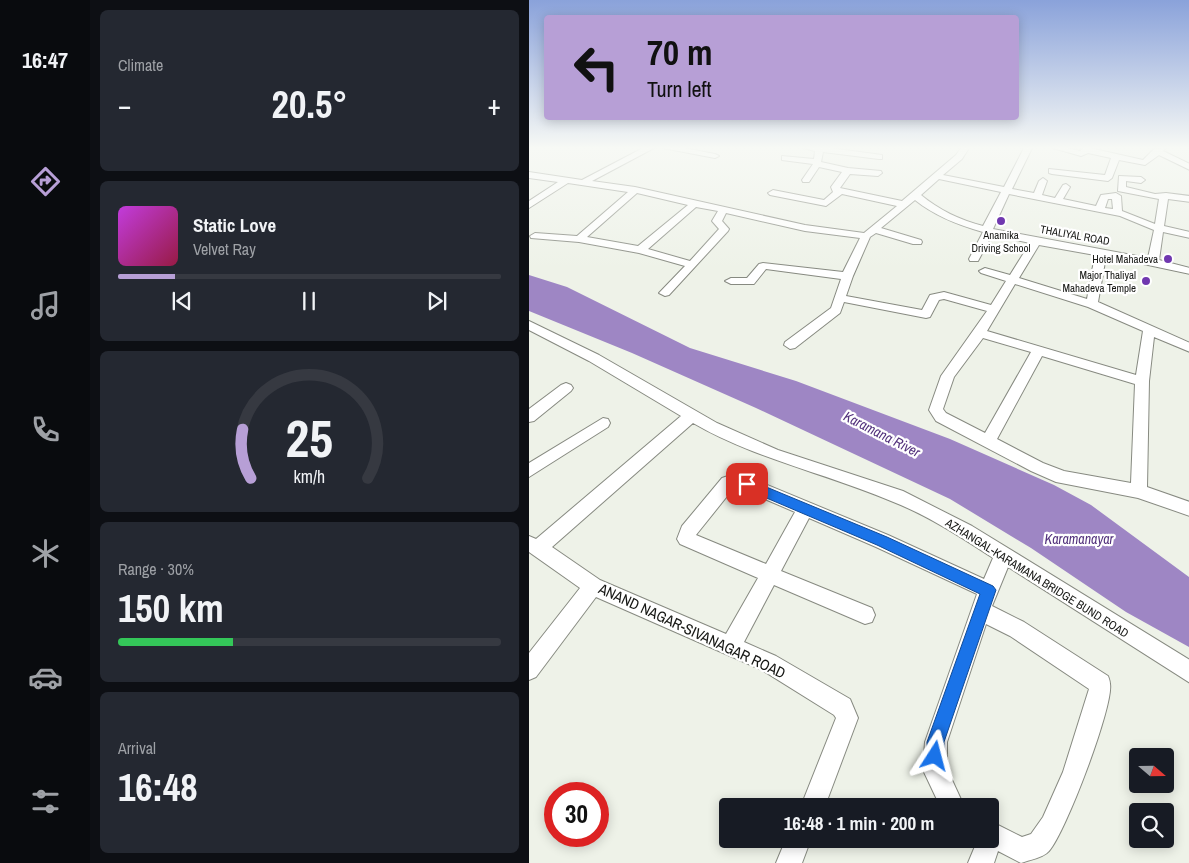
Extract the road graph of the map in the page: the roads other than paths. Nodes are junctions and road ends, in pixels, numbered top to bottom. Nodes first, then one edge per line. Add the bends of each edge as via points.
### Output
1 (554, 188) edge
2 (624, 188) edge
3 (835, 188) edge
4 (922, 188) edge
5 (1002, 188) edge
6 (1040, 188) edge
7 (1065, 188) edge
8 (1121, 188) edge
9 (1007, 189) junction
10 (635, 190) junction
11 (840, 191) junction
12 (773, 192) dead end
13 (915, 195) junction
14 (1037, 197) junction
15 (1164, 198) junction
16 (1189, 199) edge
17 (1057, 202) junction
18 (695, 203) junction
19 (902, 204) junction
20 (529, 205) edge
21 (724, 208) junction
22 (1099, 210) junction
23 (1118, 214) junction
24 (1158, 227) junction
25 (988, 230) junction
26 (870, 233) junction
27 (1189, 235) edge
28 (535, 236) dead end
29 (579, 239) junction
30 (1036, 240) junction
31 (917, 242) dead end
32 (640, 250) junction
33 (1101, 252) junction
34 (974, 259) dead end
35 (1153, 262) junction
36 (692, 265) junction
37 (985, 271) dead end
38 (1189, 271) edge
39 (847, 276) junction
40 (1012, 279) junction
41 (731, 281) dead end
42 (665, 292) dead end
43 (841, 298) junction
44 (1092, 304) junction
45 (993, 309) junction
46 (529, 325) edge
47 (1149, 330) junction
48 (980, 333) junction
49 (790, 345) dead end
50 (1189, 348) edge
51 (1039, 350) junction
52 (1142, 380) junction
53 (566, 388) dead end
54 (692, 415) junction
55 (529, 417) edge
56 (603, 423) dead end
57 (988, 442) junction
58 (529, 471) edge
59 (1139, 491) junction
60 (805, 508) junction
61 (1189, 509) edge
62 (534, 546) edge
63 (1004, 555) junction
64 (768, 574) junction
65 (593, 586) junction
66 (985, 601) junction
67 (865, 614) dead end
68 (731, 646) junction
69 (529, 670) edge
70 (1189, 673) edge
71 (816, 798) edge
72 (948, 798) edge
73 (999, 838) edge
74 (795, 848) edge
75 (986, 848) edge
76 (789, 863) edge
77 (981, 863) edge

1 - 20 street
2 - 10 street
3 - 11 street
4 - 13 street
5 - 9 street
6 - 14 street
7 - 17 street
8 - 15 street
9 - 14 street
9 - 25 street
10 - 18 street
10 - 29 street
11 - 12 street via 826,203
11 - 19 street
13 - 19 street
13 - 25 street, THALIYAL ROAD via 935,211
14 - 17 street
15 - 16 street
15 - 24 street
17 - 22 street
18 - 21 street
18 - 32 street
19 - 26 street
21 - 26 street via 805,228
21 - 36 street via 717,221 724,228
22 - 23 street
22 - 23 street via 1103,197 1116,196
23 - 24 street
24 - 27 street
24 - 35 street
25 - 30 street, THALIYAL ROAD
25 - 34 street
26 - 31 street
26 - 39 street
28 - 29 street
29 - 32 street
30 - 33 street, THALIYAL ROAD
30 - 40 street
32 - 36 street
33 - 35 street, THALIYAL ROAD
33 - 44 street
35 - 38 street, THALIYAL ROAD
36 - 42 street
37 - 40 street
39 - 41 street via 763,266 750,282
39 - 43 street
40 - 44 street
40 - 45 street
43 - 45 street via 926,314 934,297 944,295
43 - 49 street via 836,310
44 - 47 street
45 - 48 street
46 - 54 street, AZHANGAL-KARAMANA BRIDGE BUND ROAD via 594,358
47 - 50 street
47 - 52 street
48 - 51 street
48 - 57 street via 948,376 936,410 947,422
51 - 52 street
51 - 57 street
52 - 59 street
53 - 55 street
54 - 62 street
54 - 63 street, AZHANGAL-KARAMANA BRIDGE BUND ROAD via 712,428 772,454 897,496 966,531
56 - 58 street
57 - 59 street via 1062,477
59 - 61 street
60 - 64 street
60 - 64 street via 747,484 728,483 688,531 686,539
60 - 66 street via 882,541
62 - 65 street, ANAND NAGAR-SIVANAGAR ROAD
63 - 66 street
63 - 70 street, AZHANGAL-KARAMANA BRIDGE BUND ROAD
64 - 67 street
64 - 68 street
65 - 68 street, ANAND NAGAR-SIVANAGAR ROAD
65 - 69 street
66 - 72 street via 936,742 935,770
66 - 73 street via 1017,629 1100,684 1074,774 1048,832 1039,844 1021,850
68 - 71 street, ANAND NAGAR-SIVANAGAR ROAD via 769,663 842,707 847,718
74 - 76 street
75 - 77 street

